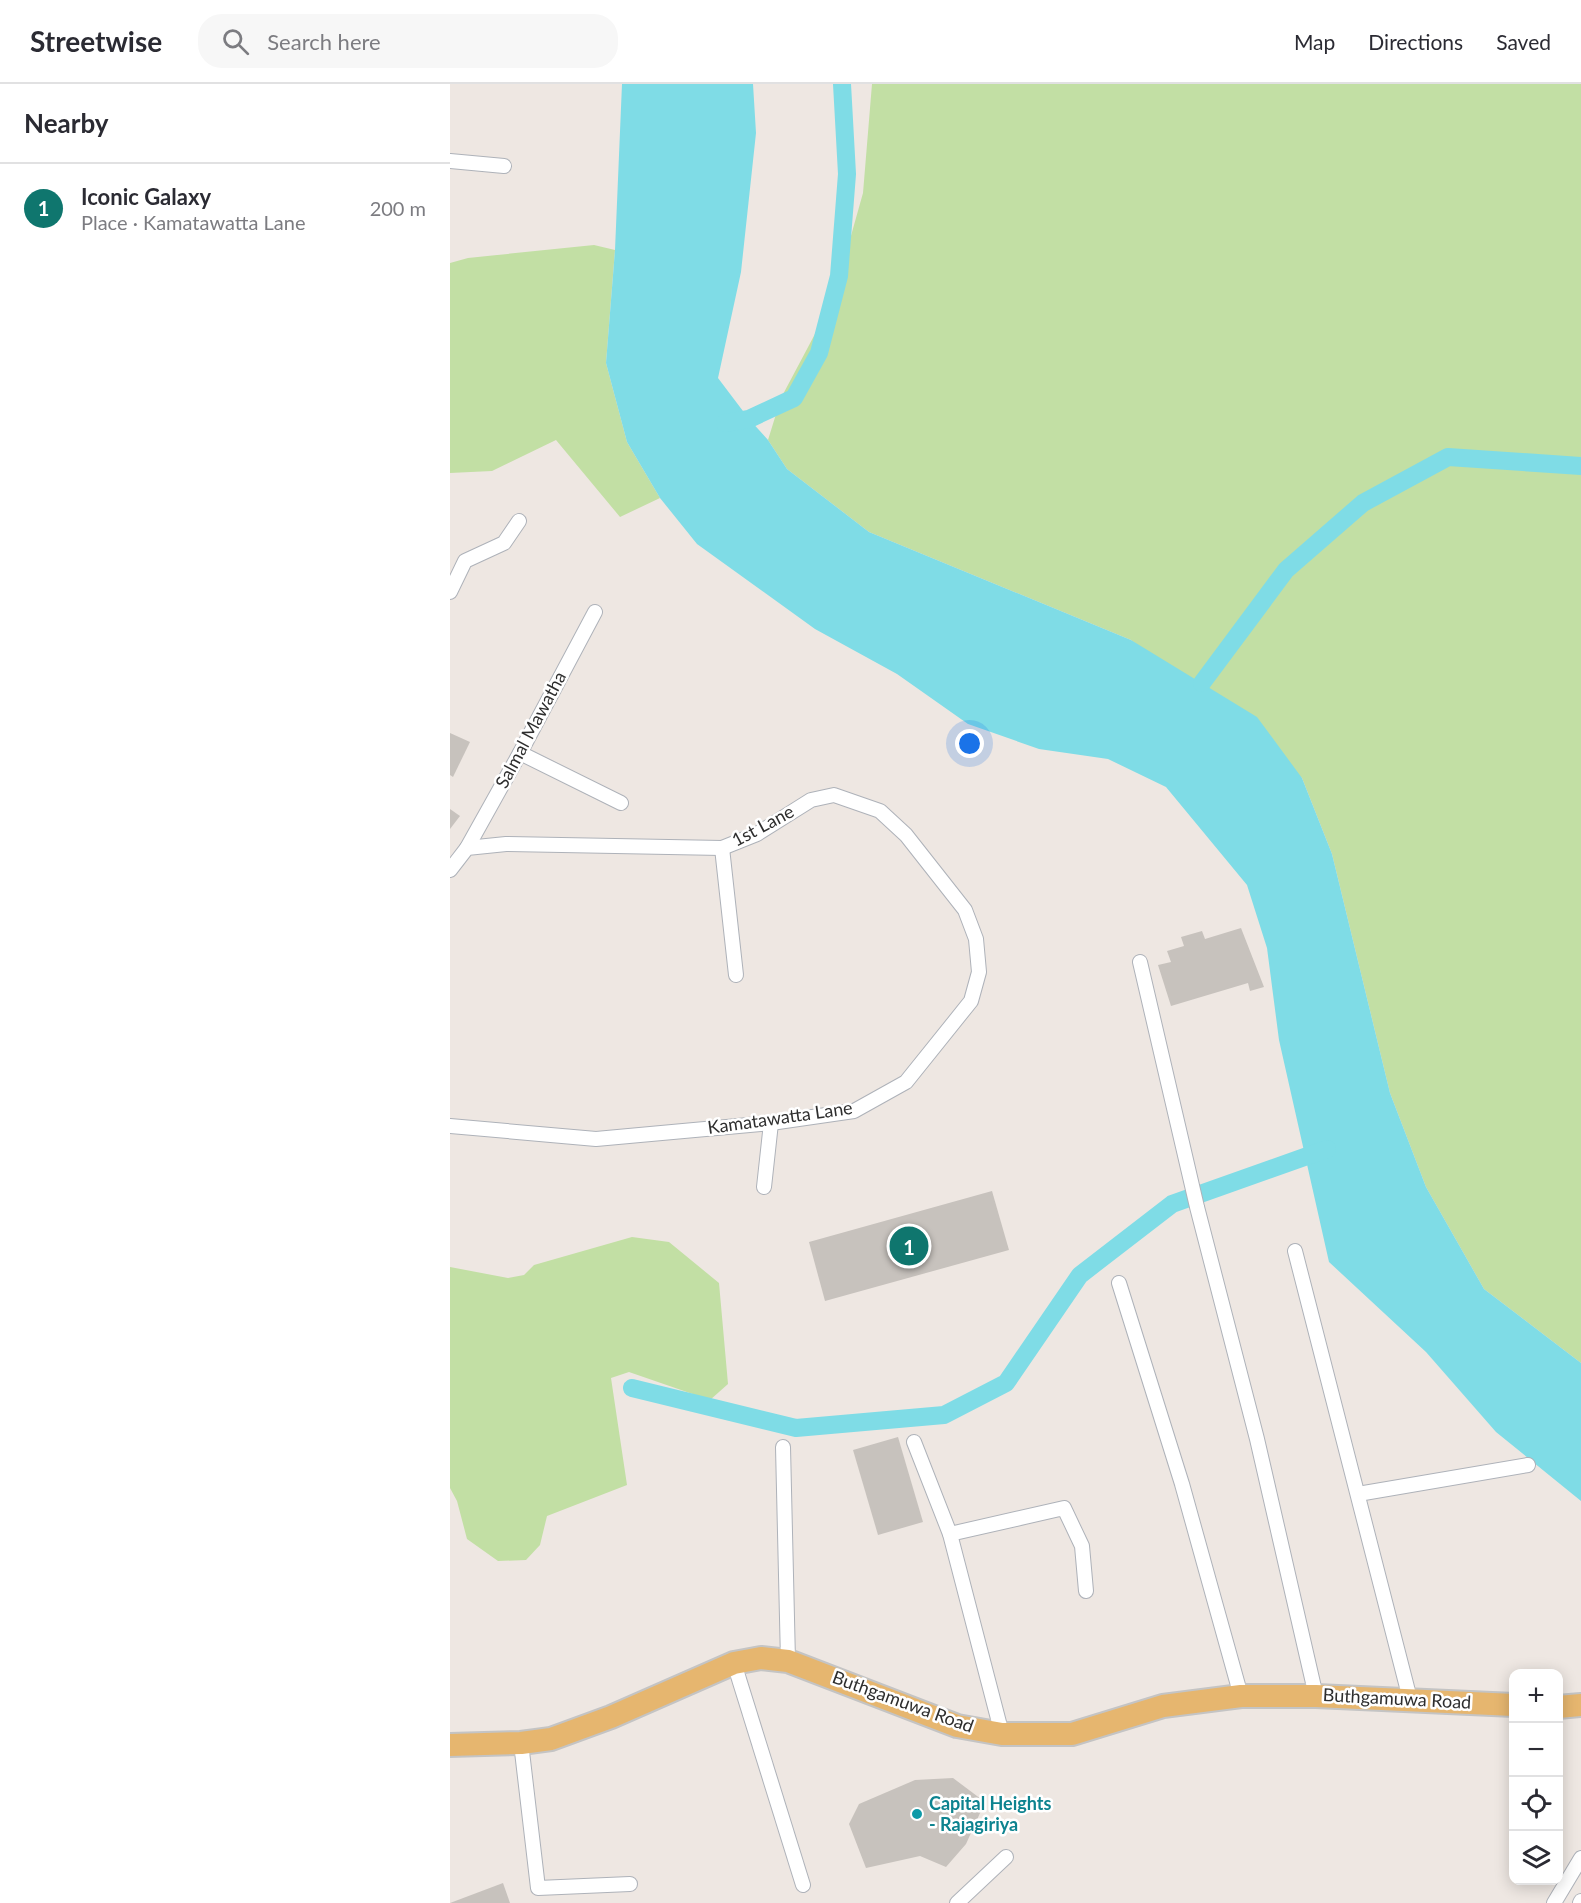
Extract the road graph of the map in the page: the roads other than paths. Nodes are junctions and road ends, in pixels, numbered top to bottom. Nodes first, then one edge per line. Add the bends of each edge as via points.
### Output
1 (450, 161) edge
2 (504, 166) dead end
3 (519, 521) dead end
4 (450, 592) edge
5 (595, 612) dead end
6 (520, 753) junction
7 (621, 803) dead end
8 (467, 848) junction
9 (722, 848) junction
10 (450, 870) edge
11 (965, 910) joint
12 (1140, 962) dead end
13 (736, 975) dead end
14 (771, 1123) junction
15 (450, 1126) edge
16 (764, 1187) dead end
17 (1296, 1251) dead end
18 (1119, 1283) dead end
19 (914, 1442) dead end
20 (783, 1446) dead end
21 (1528, 1465) dead end
22 (1358, 1494) junction
23 (950, 1534) junction
24 (1086, 1591) dead end
25 (788, 1661) junction
26 (734, 1663) junction
27 (1241, 1695) junction
28 (1316, 1696) junction
29 (1410, 1699) junction
30 (1509, 1705) edge
31 (1581, 1705) edge
32 (1563, 1707) edge
33 (1002, 1734) junction
34 (521, 1743) junction
35 (450, 1745) edge
36 (1006, 1857) dead end
37 (1581, 1858) edge
38 (630, 1884) dead end
39 (803, 1885) dead end
40 (957, 1903) edge
41 (1554, 1903) edge

1 - 2 street
3 - 4 street via 504,543 465,561
5 - 6 street, Salmal Mawatha
6 - 7 street
6 - 8 street, Salmal Mawatha
8 - 9 street, 1st Lane via 506,844
8 - 10 street
9 - 11 street, 1st Lane via 757,834 811,800 834,795 880,811 906,835
9 - 13 street
11 - 14 street, Kamatawatta Lane via 976,939 979,972 971,1001 906,1082 854,1111
12 - 28 street
14 - 15 street, Kamatawatta Lane via 596,1139
14 - 16 street
17 - 22 street
18 - 27 street via 1182,1484
19 - 23 street
20 - 25 street
21 - 22 street
22 - 29 street
23 - 24 street via 1064,1508 1082,1546
23 - 33 street
25 - 26 main road, Buthgamuwa Road via 761,1658
25 - 33 main road, Buthgamuwa Road via 957,1726
26 - 34 main road, Buthgamuwa Road via 611,1717 551,1739
26 - 39 street
27 - 28 main road, Buthgamuwa Road
27 - 33 main road, Buthgamuwa Road via 1163,1706 1071,1734
28 - 29 main road, Buthgamuwa Road
29 - 30 main road, Buthgamuwa Road
31 - 32 main road
34 - 35 main road, Buthgamuwa Road
34 - 38 street via 538,1888
36 - 40 street
37 - 41 street

